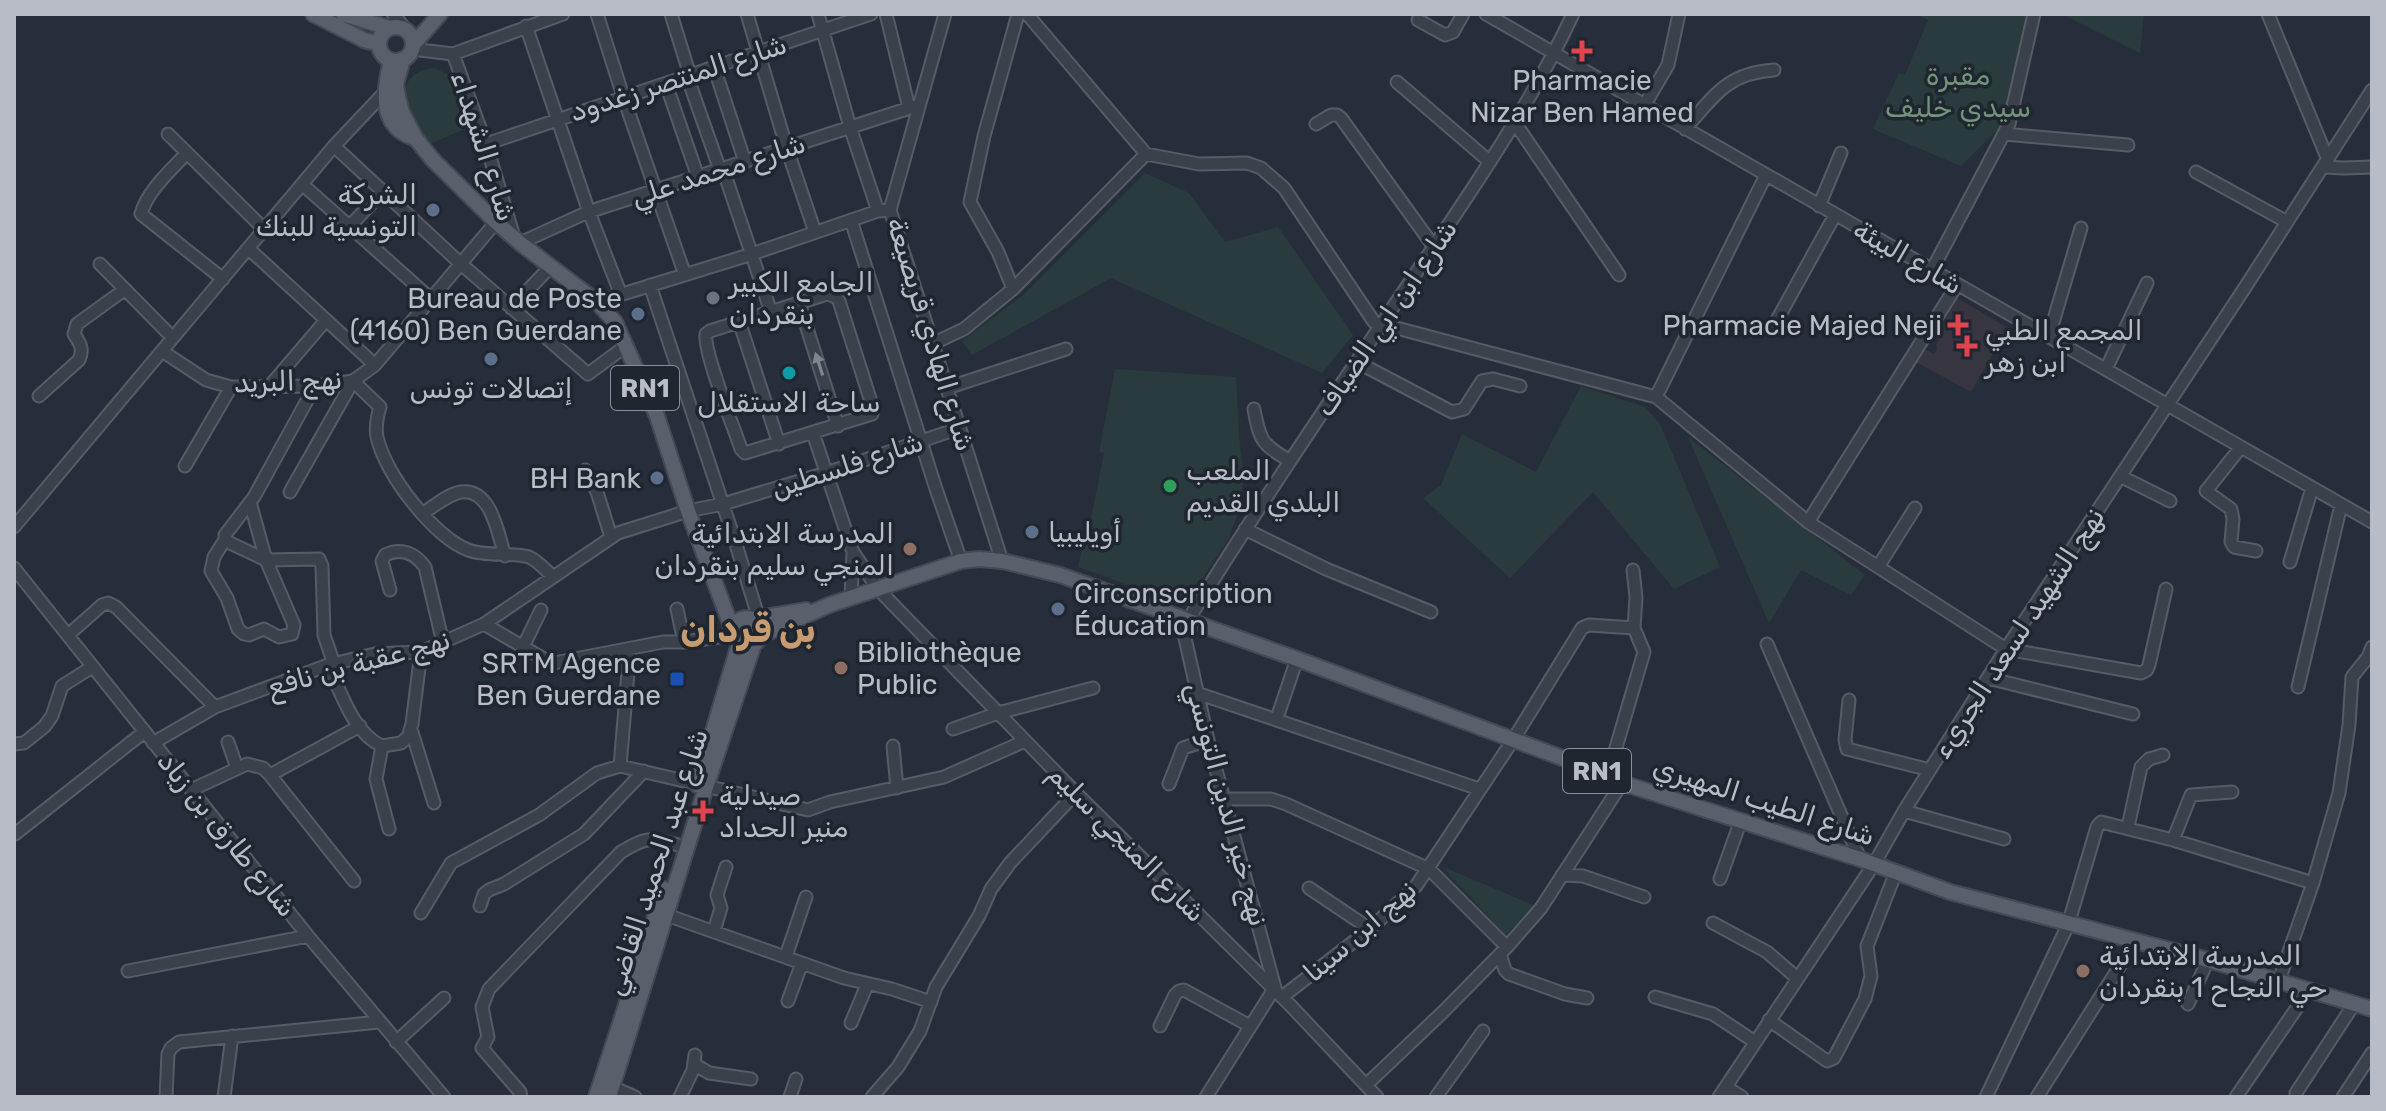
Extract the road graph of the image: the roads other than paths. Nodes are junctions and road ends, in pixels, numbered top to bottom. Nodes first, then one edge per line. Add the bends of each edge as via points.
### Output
1 (313, 14) edge
2 (343, 14) edge
3 (440, 14) edge
4 (563, 14) edge
5 (597, 14) edge
6 (671, 14) edge
7 (747, 14) edge
8 (818, 14) edge
9 (871, 14) edge
10 (886, 14) edge
11 (945, 14) edge
12 (1018, 14) edge
13 (1027, 14) edge
14 (1463, 14) edge
15 (1573, 14) edge
16 (1679, 14) edge
17 (2034, 14) edge
18 (2268, 14) edge
19 (1493, 16) edge
20 (1418, 20) dead end
21 (391, 21) edge
22 (526, 26) junction
23 (823, 31) junction
24 (379, 44) junction
25 (405, 49) junction
26 (758, 52) junction
27 (453, 54) junction
28 (1554, 54) junction
29 (714, 67) junction
30 (1774, 70) dead end
31 (690, 73) junction
32 (1397, 82) dead end
33 (666, 84) junction
34 (2372, 90) edge
35 (386, 91) junction
36 (623, 96) junction
37 (914, 106) junction
38 (1644, 106) junction
39 (557, 118) junction
40 (1515, 123) junction
41 (1316, 124) dead end
42 (850, 127) junction
43 (1685, 129) junction
44 (168, 134) dead end
45 (2004, 134) junction
46 (416, 139) junction
47 (486, 144) junction
48 (2128, 145) dead end
49 (334, 146) junction
50 (787, 149) junction
51 (187, 153) junction
52 (1841, 153) dead end
53 (1146, 154) junction
54 (745, 162) junction
55 (1490, 162) junction
56 (2326, 163) junction
57 (2372, 167) edge
58 (724, 170) junction
59 (2196, 172) dead end
60 (1766, 175) junction
61 (698, 177) junction
62 (302, 184) junction
63 (657, 190) junction
64 (383, 191) junction
65 (1819, 206) junction
66 (884, 210) junction
67 (589, 212) junction
68 (1835, 215) junction
69 (851, 220) junction
70 (496, 222) junction
71 (2287, 222) junction
72 (349, 227) junction
73 (2081, 228) dead end
74 (265, 230) junction
75 (815, 232) junction
76 (517, 240) junction
77 (1434, 247) junction
78 (249, 249) junction
79 (752, 254) junction
80 (460, 263) junction
81 (100, 264) dead end
82 (550, 267) junction
83 (1932, 270) junction
84 (685, 275) junction
85 (1619, 275) dead end
86 (223, 279) junction
87 (2147, 283) dead end
88 (650, 285) junction
89 (1957, 285) junction
90 (1013, 289) junction
91 (124, 290) junction
92 (621, 295) junction
93 (430, 298) junction
94 (597, 302) junction
95 (799, 303) junction
96 (511, 308) junction
97 (771, 312) junction
98 (326, 320) junction
99 (739, 321) junction
100 (1381, 326) junction
101 (1772, 329) dead end
102 (2049, 336) junction
103 (173, 338) junction
104 (932, 344) junction
105 (627, 345) junction
106 (1066, 349) dead end
107 (162, 351) junction
108 (1357, 362) junction
109 (375, 365) junction
110 (2106, 369) junction
111 (353, 381) junction
112 (315, 386) junction
113 (1520, 386) dead end
114 (231, 387) junction
115 (268, 388) junction
116 (947, 388) junction
117 (39, 396) dead end
118 (1656, 397) junction
119 (2167, 405) junction
120 (1254, 409) dead end
121 (838, 426) junction
122 (960, 428) junction
123 (813, 433) junction
124 (921, 442) junction
125 (779, 444) junction
126 (2241, 447) junction
127 (1290, 461) junction
128 (185, 466) dead end
129 (585, 470) dead end
130 (826, 473) junction
131 (2120, 476) junction
132 (2312, 488) junction
133 (290, 492) dead end
134 (2170, 501) dead end
135 (250, 502) junction
136 (723, 504) junction
137 (2341, 505) junction
138 (1915, 508) dead end
139 (688, 511) junction
140 (422, 514) junction
141 (1808, 522) junction
142 (2372, 522) edge
143 (14, 527) edge
144 (1245, 529) junction
145 (611, 537) junction
146 (226, 538) junction
147 (2256, 551) dead end
148 (853, 552) junction
149 (505, 556) junction
150 (266, 560) junction
151 (961, 561) junction
152 (1002, 561) junction
153 (2290, 562) dead end
154 (1878, 567) junction
155 (14, 568) edge
156 (1633, 570) dead end
157 (553, 577) junction
158 (878, 589) junction
159 (2166, 589) dead end
160 (390, 590) dead end
161 (851, 597) junction
162 (677, 609) dead end
163 (541, 610) dead end
164 (1431, 612) dead end
165 (1184, 618) junction
166 (484, 624) junction
167 (1634, 628) junction
168 (746, 631) junction
169 (68, 635) junction
170 (684, 642) junction
171 (443, 643) junction
172 (1767, 644) dead end
173 (523, 647) junction
174 (2372, 647) edge
175 (630, 649) junction
176 (2006, 649) junction
177 (421, 652) junction
178 (1297, 659) junction
179 (331, 665) junction
180 (92, 667) junction
181 (1988, 678) junction
182 (2298, 687) dead end
183 (1093, 688) dead end
184 (1197, 693) junction
185 (1849, 700) dead end
186 (215, 707) junction
187 (998, 713) junction
188 (2133, 714) dead end
189 (1277, 718) junction
190 (360, 726) junction
191 (411, 729) junction
192 (953, 729) dead end
193 (144, 732) junction
194 (1208, 740) junction
195 (1513, 740) junction
196 (1025, 741) junction
197 (228, 742) dead end
198 (153, 743) junction
199 (14, 744) edge
200 (382, 746) junction
201 (893, 746) dead end
202 (2163, 755) dead end
203 (620, 766) junction
204 (237, 768) junction
205 (1930, 770) junction
206 (644, 771) junction
207 (270, 775) junction
208 (1608, 775) junction
209 (1622, 783) junction
210 (1169, 784) dead end
211 (701, 786) junction
212 (897, 788) junction
213 (1479, 789) junction
214 (191, 790) junction
215 (2232, 792) dead end
216 (1076, 793) junction
217 (1224, 799) junction
218 (434, 803) dead end
219 (1904, 811) junction
220 (1741, 820) junction
221 (2128, 827) junction
222 (389, 829) dead end
223 (15, 834) edge
224 (2004, 839) dead end
225 (2173, 840) junction
226 (678, 845) junction
227 (1860, 859) junction
228 (1874, 864) junction
229 (726, 867) dead end
230 (1429, 869) junction
231 (1896, 872) junction
232 (1562, 875) junction
233 (1720, 879) dead end
234 (354, 881) dead end
235 (2313, 883) junction
236 (1309, 888) dead end
237 (806, 897) dead end
238 (1644, 897) dead end
239 (480, 906) dead end
240 (421, 913) dead end
241 (661, 913) junction
242 (1713, 923) dead end
243 (2068, 925) junction
244 (1370, 929) junction
245 (714, 931) junction
246 (308, 936) junction
247 (2135, 942) junction
248 (1504, 951) junction
249 (786, 956) junction
250 (2208, 960) junction
251 (802, 963) junction
252 (128, 971) dead end
253 (1797, 978) junction
254 (2278, 983) junction
255 (867, 985) junction
256 (2309, 990) junction
257 (1277, 992) junction
258 (1655, 997) dead end
259 (444, 998) dead end
260 (1587, 998) dead end
261 (788, 1001) dead end
262 (931, 1002) junction
263 (2188, 1004) dead end
264 (2354, 1004) junction
265 (2372, 1009) edge
266 (1769, 1020) junction
267 (379, 1022) junction
268 (851, 1023) dead end
269 (1160, 1026) dead end
270 (1250, 1026) junction
271 (1483, 1031) dead end
272 (232, 1036) junction
273 (396, 1042) junction
274 (1755, 1042) junction
275 (2372, 1053) edge
276 (751, 1079) dead end
277 (796, 1079) dead end
278 (1366, 1085) junction
279 (605, 1091) edge
280 (1723, 1092) edge
281 (2296, 1093) dead end
282 (166, 1097) edge
283 (224, 1097) edge
284 (444, 1097) edge
285 (521, 1097) edge
286 (635, 1097) edge
287 (680, 1097) edge
288 (790, 1097) edge
289 (872, 1097) edge
290 (1206, 1097) edge
291 (1377, 1097) edge
292 (1436, 1097) edge
293 (1742, 1097) edge
294 (1986, 1097) edge
295 (2037, 1097) edge
296 (2236, 1097) edge
297 (2343, 1097) edge

1 - 24 main road
2 - 21 main road
3 - 25 main road
4 - 22 street
5 - 36 street
6 - 31 street
7 - 26 street
8 - 23 street
9 - 23 street, شارع المنتصر زغدود
10 - 37 street
11 - 37 street, شارع الهادي قريصيعة
12 - 90 street via 970,202
13 - 53 street
14 - 20 street via 1453,32 1445,35
15 - 28 street, شارع ابن ابي الضياف
16 - 38 street via 1668,65
17 - 45 street
18 - 56 street
19 - 28 street, شارع البيئة
21 - 24 main road
21 - 25 main road via 399,27
22 - 27 street
22 - 39 street
23 - 26 street, شارع المنتصر زغدود
23 - 42 street
24 - 25 main road via 383,54
25 - 27 street
25 - 35 main road, RN1
25 - 46 main road, RN1 via 396,84
26 - 29 street, شارع المنتصر زغدود
26 - 50 street
27 - 47 street, شارع الشهداء
28 - 38 street, شارع البيئة
28 - 40 street, شارع ابن ابي الضياف
29 - 31 street, شارع المنتصر زغدود
29 - 54 street
30 - 43 street via 1740,76
31 - 33 street, شارع المنتصر زغدود
31 - 58 street
32 - 55 street
33 - 36 street, شارع المنتصر زغدود
33 - 61 street
34 - 56 street, نهج الشهيد لسعد الجريء
35 - 46 main road, RN1 via 390,119 399,131
35 - 49 street
36 - 39 street, شارع المنتصر زغدود
36 - 63 street
37 - 42 street, شارع محمد علي
37 - 66 street, شارع الهادي قريصيعة
38 - 43 street, شارع البيئة
39 - 47 street, شارع المنتصر زغدود
39 - 67 street
40 - 55 street, شارع ابن ابي الضياف
40 - 85 street
41 - 77 street via 1331,115 1341,118
42 - 50 street, شارع محمد علي
42 - 66 street
43 - 60 street, شارع البيئة
44 - 51 street
45 - 48 street
45 - 83 street
46 - 70 main road, RN1
47 - 76 street, شارع الشهداء
49 - 62 street
49 - 64 street
50 - 54 street, شارع محمد علي
50 - 75 street
51 - 74 street
51 - 86 street via 141,214
52 - 65 street
53 - 90 street
53 - 100 street via 1199,164 1247,163 1274,177 1369,318
54 - 58 street, شارع محمد علي
55 - 77 street, شارع ابن ابي الضياف
56 - 57 street
56 - 71 street, نهج الشهيد لسعد الجريء
58 - 61 street, شارع محمد علي
58 - 79 street
59 - 71 street
60 - 65 street, شارع البيئة
60 - 118 street
61 - 63 street, شارع محمد علي
62 - 72 street
62 - 74 street
63 - 67 street, شارع محمد علي
63 - 84 street
64 - 72 street
64 - 80 street
65 - 68 street, شارع البيئة
66 - 69 street
66 - 104 street, شارع الهادي قريصيعة
67 - 76 street, شارع محمد علي
67 - 92 street
68 - 83 street, شارع البيئة
68 - 101 street
69 - 75 street
69 - 124 street
70 - 76 main road, RN1
70 - 80 street, نهج البريد
71 - 119 street, نهج الشهيد لسعد الجريء
72 - 93 street
73 - 102 street
74 - 78 street
75 - 79 street
76 - 82 main road, RN1
77 - 100 street, شارع ابن ابي الضياف
78 - 86 street
78 - 98 street
79 - 84 street
79 - 97 street
80 - 93 street, نهج البريد
80 - 96 street
81 - 91 street
82 - 94 main road, RN1
82 - 96 street
83 - 89 street, شارع البيئة
84 - 88 street
86 - 103 street
87 - 110 street
88 - 92 street
88 - 136 street
89 - 102 street, شارع البيئة
89 - 141 street
90 - 104 street via 964,329
91 - 103 street
91 - 117 street via 77,324 79,360
92 - 94 street
93 - 109 street, نهج البريد
94 - 105 main road, RN1
95 - 97 street
121 -> 95 street
95 - 121 street via 827,294 839,301 873,411
96 - 105 street via 588,374
97 - 99 street
98 - 109 street
98 - 115 street
99 - 125 street
99 - 125 street via 710,331 705,339 723,397 743,452
100 - 108 street, شارع ابن ابي الضياف
100 - 118 street
102 - 110 street, شارع البيئة
103 - 107 street
104 - 116 street, شارع الهادي قريصيعة
105 - 139 main road, RN1
106 - 116 street
107 - 114 street, نهج البريد via 206,380
107 - 143 street
108 - 113 street via 1452,412 1464,409 1482,381
108 - 127 street, شارع ابن ابي الضياف
109 - 111 street, نهج البريد
110 - 119 street, شارع البيئة
111 - 112 street, نهج البريد
111 - 133 street
111 - 140 street via 380,407 377,438 390,468
112 - 115 street, نهج البريد
112 - 135 street
114 - 115 street, نهج البريد
114 - 128 street
116 - 122 street, شارع الهادي قريصيعة
118 - 141 street
119 - 126 street, شارع البيئة
119 - 131 street, نهج الشهيد لسعد الجريء
120 - 127 street via 1261,440
121 - 123 street
122 - 124 street, شارع فلسطين
122 - 152 street, شارع الهادي قريصيعة
123 - 125 street
123 - 130 street
124 - 130 street, شارع فلسطين
124 - 151 street
126 - 132 street, شارع البيئة
126 - 147 street via 2206,491 2231,509 2234,547
127 - 144 street, شارع ابن ابي الضياف
129 - 145 street
130 - 136 street, شارع فلسطين
130 - 148 street
131 - 134 street
131 - 176 street, نهج الشهيد لسعد الجريء
132 - 137 street, شارع البيئة
132 - 153 street
135 - 146 street
135 - 150 street
136 - 139 street, شارع فلسطين
136 - 168 street
137 - 142 street, شارع البيئة
137 - 182 street
138 - 154 street
139 - 145 street, نهج عقبة بن نافع
139 - 168 main road, RN1 via 722,603
140 - 149 street via 451,542 471,552
140 - 149 street via 451,496 473,494 490,509
141 - 154 street
144 - 164 street
144 - 165 street, شارع ابن ابي الضياف
145 - 157 street, نهج عقبة بن نافع
146 - 150 street
146 - 150 street via 211,571 238,629 249,635 264,629 283,638 292,634 294,625
148 - 158 street, شارع المنجي سليم
148 - 161 street
149 - 157 street via 532,559
150 - 179 street via 319,559
151 - 152 main road, شارع الطيب المهيري / RN1
151 - 158 main road, شارع الطيب المهيري / RN1
152 - 165 main road, شارع الطيب المهيري / RN1
154 - 176 street
155 - 169 street, شارع طارق بن زياد
156 - 167 street
157 - 166 street, نهج عقبة بن نافع
158 - 161 main road, شارع الطيب المهيري / RN1
158 - 187 street, شارع المنجي سليم
159 - 176 street via 2149,665 2141,673
160 - 171 street via 385,555 409,552 419,558
161 - 168 main road, شارع الطيب المهيري / RN1
162 - 170 street
163 - 173 street
165 - 178 main road, شارع الطيب المهيري / RN1
165 - 184 street, نهج خير الدين التونسي
166 - 171 street, نهج عقبة بن نافع
166 - 173 street
167 - 195 street, نهج ابن سينا via 1582,628
167 - 208 street via 1644,652
168 - 170 street
168 - 211 main road, شارع عبد الحميد القاضي
169 - 180 street, شارع طارق بن زياد
169 - 186 street via 108,603
170 - 175 street
171 - 177 street, نهج عقبة بن نافع
172 - 227 street
173 - 175 street via 554,663
174 - 235 street via 2352,677 2341,783
175 - 203 street
176 - 181 street, نهج الشهيد لسعد الجريء
177 - 179 street, نهج عقبة بن نافع via 375,654
177 - 191 street
178 - 189 street
178 - 195 main road, شارع الطيب المهيري / RN1
179 - 186 street, نهج عقبة بن نافع
179 - 190 street
180 - 193 street, شارع طارق بن زياد
180 - 199 street via 62,686 44,727 24,743
181 - 188 street
181 - 205 street, نهج الشهيد لسعد الجريء
183 - 187 street
184 - 189 street
184 - 194 street, نهج خير الدين التونسي
185 - 205 street via 1847,749
186 - 198 street, نهج عقبة بن نافع
187 - 192 street
187 - 196 street, شارع المنجي سليم
189 - 213 street
190 - 200 street
190 - 207 street
191 - 200 street via 401,743
191 - 218 street
193 - 198 street, شارع طارق بن زياد
193 - 223 street
194 - 210 street via 1183,748
194 - 217 street, نهج خير الدين التونسي
195 - 208 main road, شارع الطيب المهيري / RN1
195 - 213 street, نهج ابن سينا
196 - 212 street via 944,777
196 - 216 street, شارع المنجي سليم
197 - 204 street
198 - 214 street, شارع طارق بن زياد
200 - 222 street via 376,779
201 - 212 street
202 - 221 street via 2141,767
203 - 206 street
203 - 240 street via 597,773 539,815 451,863
204 - 207 street via 252,764
204 - 214 street
205 - 219 street, نهج الشهيد لسعد الجريء
206 - 211 street
206 - 239 street via 584,834 489,890
207 - 234 street
208 - 209 main road, شارع الطيب المهيري / RN1
209 - 220 main road, شارع الطيب المهيري / RN1
209 - 232 street
211 - 212 street via 808,810
211 - 226 main road, شارع عبد الحميد القاضي
211 - 241 main road, شارع عبد الحميد القاضي
213 - 230 street, نهج ابن سينا
214 - 246 street, شارع طارق بن زياد
215 - 225 street via 2191,795
216 - 257 street, شارع المنجي سليم
216 - 262 street via 991,889
217 - 230 street via 1286,804
217 - 257 street, نهج خير الدين التونسي
219 - 224 street
219 - 228 street, نهج الشهيد لسعد الجريء
220 - 227 main road, شارع الطيب المهيري / RN1
220 - 233 street
221 - 225 street
221 - 243 street via 2099,824
225 - 235 street
226 - 241 main road, شارع عبد الحميد القاضي
226 - 285 street via 650,838 621,852 489,989 482,1007 488,1037 482,1048
227 - 228 main road, شارع الطيب المهيري / RN1
228 - 231 main road, شارع الطيب المهيري / RN1
228 - 253 street, نهج الشهيد لسعد الجريء
229 - 245 street
230 - 244 street, نهج ابن سينا
230 - 248 street
231 - 243 main road, شارع الطيب المهيري / RN1
231 - 266 street via 1867,946 1871,976 1865,999 1834,1058 1827,1061
232 - 238 street via 1583,876
232 - 248 street
235 - 254 street
236 - 244 street
237 - 249 street
241 - 245 street
241 - 279 main road, شارع عبد الحميد القاضي
242 - 253 street via 1767,952
243 - 247 main road, شارع الطيب المهيري / RN1
243 - 294 street
244 - 257 street, نهج ابن سينا
245 - 249 street
246 - 252 street
246 - 267 street, شارع طارق بن زياد
247 - 250 main road, شارع الطيب المهيري / RN1
247 - 295 street
248 - 260 street via 1509,974
248 - 278 street
249 - 251 street
250 - 254 main road, شارع الطيب المهيري / RN1
250 - 263 street
251 - 255 street
251 - 261 street
253 - 266 street, نهج الشهيد لسعد الجريء
254 - 256 main road, شارع الطيب المهيري / RN1
255 - 262 street
255 - 268 street
256 - 264 main road, شارع الطيب المهيري / RN1
256 - 296 street
257 - 270 street, نهج ابن سينا
257 - 278 street, شارع المنجي سليم
258 - 274 street via 1713,1014
259 - 273 street
262 - 289 street via 898,1067
264 - 265 main road, شارع الطيب المهيري / RN1
264 - 281 street
266 - 274 street, نهج الشهيد لسعد الجريء
267 - 272 street
267 - 273 street, شارع طارق بن زياد
269 - 270 street via 1175,995 1184,990
270 - 290 street, نهج ابن سينا
271 - 292 street
272 - 282 street via 174,1044 168,1054
272 - 283 street
273 - 284 street, شارع طارق بن زياد
274 - 280 street, نهج الشهيد لسعد الجريء
275 - 297 street
276 - 287 street via 709,1073 695,1060
277 - 288 street
278 - 291 street, شارع المنجي سليم
279 - 286 street
280 - 293 street

